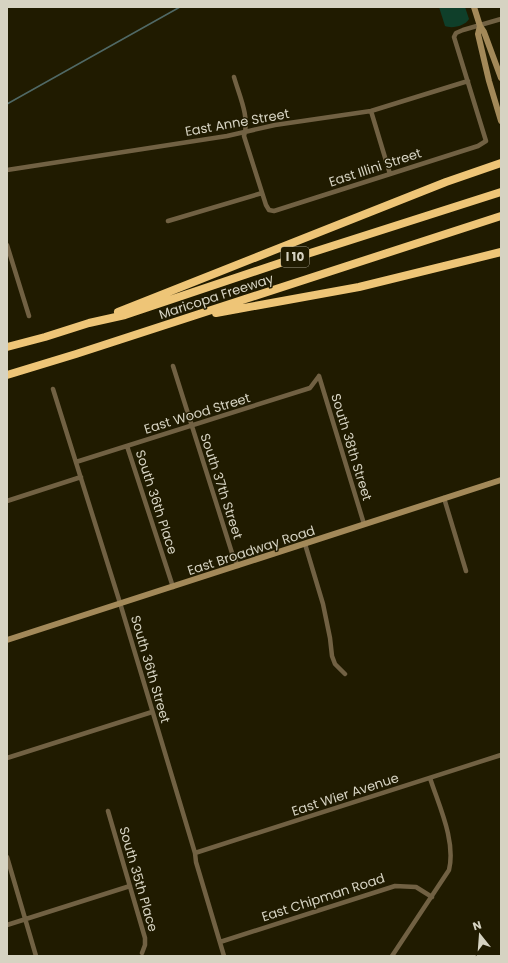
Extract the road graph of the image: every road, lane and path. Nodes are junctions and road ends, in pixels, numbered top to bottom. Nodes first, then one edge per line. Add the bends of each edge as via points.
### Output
1 (474, 7) edge
2 (501, 20) edge
3 (480, 26) junction
4 (234, 76) dead end
5 (501, 78) edge
6 (468, 81) junction
7 (371, 111) junction
8 (501, 121) edge
9 (245, 131) junction
10 (501, 163) edge
11 (7, 170) edge
12 (390, 174) junction
13 (501, 192) edge
14 (262, 193) junction
15 (501, 216) edge
16 (168, 221) dead end
17 (7, 245) edge
18 (501, 252) edge
19 (29, 316) dead end
20 (184, 319) junction
21 (89, 322) junction
22 (7, 347) edge
23 (173, 366) dead end
24 (7, 375) edge
25 (319, 376) joint
26 (53, 389) dead end
27 (192, 426) junction
28 (127, 446) junction
29 (76, 462) junction
30 (81, 477) junction
31 (501, 480) edge
32 (444, 498) junction
33 (7, 502) edge
34 (364, 524) junction
35 (305, 544) junction
36 (238, 566) junction
37 (466, 571) dead end
38 (173, 586) junction
39 (120, 604) junction
40 (7, 640) edge
41 (345, 674) dead end
42 (152, 712) junction
43 (501, 755) edge
44 (7, 758) edge
45 (430, 778) junction
46 (108, 811) dead end
47 (195, 852) junction
48 (7, 857) edge
49 (130, 886) junction
50 (432, 897) junction
51 (25, 919) junction
52 (7, 925) edge
53 (220, 942) junction
54 (142, 953) dead end
55 (36, 956) edge
56 (224, 956) edge
57 (392, 956) edge

1 - 3 main road
2 - 3 street
3 - 5 main road
3 - 6 street via 463,30 454,37
3 - 8 main road via 478,34
4 - 9 street via 244,112
6 - 7 street, East Anne Street
6 - 12 street, East Illini Street via 486,141 478,146
7 - 9 street, East Anne Street
7 - 12 street
9 - 11 street, East Anne Street via 227,136
9 - 14 street via 244,136
10 - 21 highway via 451,180
12 - 14 street, East Illini Street via 274,211 269,210
13 - 21 highway, Maricopa Freeway / I 10 via 125,315
14 - 16 street
15 - 20 highway, Maricopa Freeway / I 10
17 - 19 street
18 - 20 highway via 359,287
20 - 24 highway, Maricopa Freeway / I 10
21 - 22 highway, Maricopa Freeway / I 10
23 - 27 street, South 37th Street
25 - 27 street, East Wood Street via 310,388
25 - 34 street, South 38th Street
26 - 29 street, South 36th Street
27 - 28 street, East Wood Street
27 - 36 street, South 37th Street
28 - 29 street, East Wood Street
28 - 38 street, South 36th Place
29 - 30 street, South 36th Street
30 - 33 street
30 - 39 street, South 36th Street
31 - 32 main road, East Broadway Road
32 - 34 main road, East Broadway Road
32 - 37 street
34 - 35 main road, East Broadway Road
35 - 36 main road, East Broadway Road
35 - 41 street via 323,604 332,656 335,664
36 - 38 main road, East Broadway Road
38 - 39 main road, East Broadway Road
39 - 40 main road, East Broadway Road
39 - 42 street, South 36th Street
42 - 44 street
42 - 47 street, South 36th Street
43 - 45 street, East Wier Avenue
45 - 47 street, East Wier Avenue
45 - 50 street via 448,834 452,860 449,870
46 - 49 street, South 35th Place
47 - 53 street, South 36th Street
48 - 51 street
49 - 51 street
49 - 54 street, South 35th Place via 145,938
50 - 53 street, East Chipman Road via 416,887 395,886
50 - 57 street
51 - 52 street
51 - 55 street
53 - 56 street, South 36th Street

